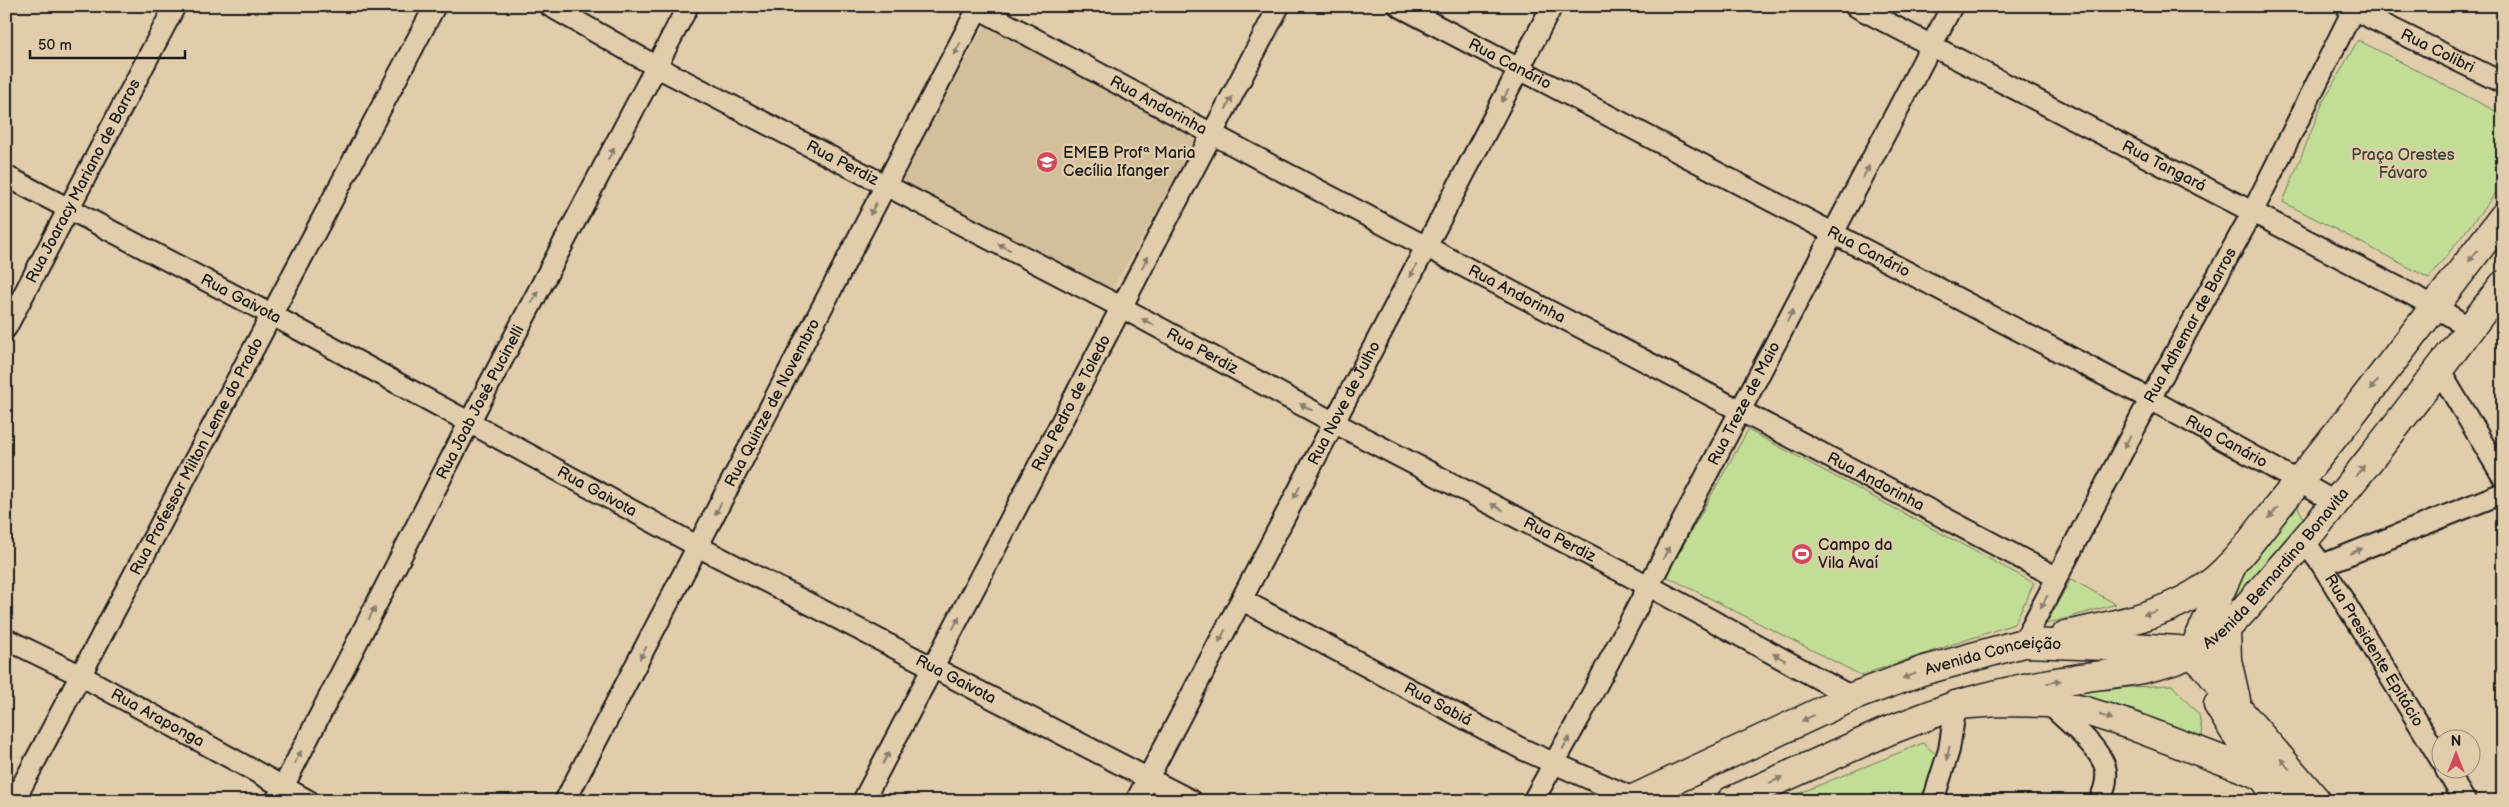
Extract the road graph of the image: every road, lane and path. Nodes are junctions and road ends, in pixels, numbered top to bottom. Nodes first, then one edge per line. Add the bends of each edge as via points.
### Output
1 (175, 6) edge
2 (435, 6) edge
3 (550, 6) edge
4 (688, 6) edge
5 (1279, 6) edge
6 (1399, 6) edge
7 (1552, 6) edge
8 (1854, 6) edge
9 (1952, 6) edge
10 (979, 7) edge
11 (2352, 8) edge
12 (1932, 47) junction
13 (657, 67) junction
14 (1519, 69) junction
15 (2503, 83) edge
16 (1212, 136) junction
17 (6, 176) edge
18 (885, 186) junction
19 (69, 208) junction
20 (2252, 213) junction
21 (2503, 218) edge
22 (1834, 232) junction
23 (1426, 246) junction
24 (2503, 285) edge
25 (2434, 306) junction
26 (1121, 307) junction
27 (272, 315) junction
28 (6, 328) edge
29 (2470, 328) junction
30 (2439, 370) junction
31 (2150, 399) junction
32 (1740, 409) junction
33 (470, 421) junction
34 (1333, 422) junction
35 (2503, 477) edge
36 (2300, 481) junction
37 (2503, 493) edge
38 (2336, 502) junction
39 (2304, 541) junction
40 (698, 547) junction
41 (2234, 560) junction
42 (2322, 564) junction
43 (2056, 577) junction
44 (1649, 586) junction
45 (1242, 600) junction
46 (2226, 629) junction
47 (6, 639) edge
48 (2023, 643) junction
49 (2191, 653) junction
50 (934, 666) junction
51 (80, 675) junction
52 (1852, 697) junction
53 (2048, 703) junction
54 (1956, 705) junction
55 (2238, 709) junction
56 (2432, 746) edge
57 (1554, 764) junction
58 (2261, 775) junction
59 (1148, 778) junction
60 (2452, 780) edge
61 (279, 794) edge
62 (1634, 800) edge
63 (14, 801) edge
64 (309, 801) edge
65 (565, 801) edge
66 (863, 801) edge
67 (1136, 801) edge
68 (1192, 801) edge
69 (1533, 801) edge
70 (1731, 801) edge
71 (1933, 801) edge
72 (2099, 801) edge
73 (2282, 801) edge
74 (2317, 801) edge
75 (2465, 801) edge

1 - 19 street, Rua Joaracy Mariano de Barros
2 - 27 street, Rua Professor Milton Leme do Prado
3 - 13 street, Rua Perdiz
4 - 13 street, Rua Joab José Pucinelli
16 -> 5 street, Rua Pedro de Toledo
6 - 14 street, Rua Canário
7 - 14 street, Rua Nove de Julho
8 - 12 street, Rua Tangará
9 - 12 street, Rua Treze de Maio
10 - 16 street, Rua Andorinha
10 -> 18 street, Rua Quinze de Novembro
11 - 15 street, Rua Colibri
11 - 20 street, Rua Adhemar de Barros
12 - 20 street, Rua Tangará
22 -> 12 street, Rua Treze de Maio
13 - 18 street, Rua Perdiz
33 -> 13 street, Rua Joab José Pucinelli
14 - 22 street, Rua Canário
14 -> 23 street, Rua Nove de Julho
16 - 23 street, Rua Andorinha
26 -> 16 street, Rua Pedro de Toledo
17 - 19 street, Rua Gaivota
26 -> 18 street, Rua Perdiz
18 -> 40 street, Rua Quinze de Novembro
19 - 27 street, Rua Gaivota
19 - 28 street, Rua Joaracy Mariano de Barros
20 - 25 street, Rua Tangará
20 - 31 street, Rua Adhemar de Barros
21 -> 25 main road, Avenida Bernardino Bonavita
22 - 31 street, Rua Canário
32 -> 22 street, Rua Treze de Maio
23 - 32 street, Rua Andorinha
23 -> 34 street, Rua Nove de Julho
24 - 29 main road, Avenida Bernardino Bonavita
25 - 29 street, Rua Tangará
25 -> 36 main road, Avenida Bernardino Bonavita
34 -> 26 street, Rua Perdiz
50 -> 26 street, Rua Pedro de Toledo
27 - 33 street, Rua Gaivota
27 - 51 street, Rua Professor Milton Leme do Prado
29 - 30 main road, Avenida Bernardino Bonavita
30 - 35 street
38 -> 30 main road, Avenida Bernardino Bonavita
31 - 36 street, Rua Canário
31 -> 43 street, Rua Adhemar de Barros
32 - 43 street, Rua Andorinha
44 -> 32 street, Rua Treze de Maio
33 - 40 street, Rua Gaivota
61 -> 33 street, Rua Joab José Pucinelli
44 -> 34 street, Rua Perdiz
34 -> 45 street, Rua Nove de Julho
36 - 38 street, Rua Canário
36 -> 41 main road, Avenida Bernardino Bonavita
42 -> 37 street
38 - 39 main road, Avenida Bernardino Bonavita
39 - 42 street, Rua Presidente Epitácio
39 - 46 main road, Avenida Bernardino Bonavita
40 - 50 street, Rua Gaivota
40 -> 65 street, Rua Quinze de Novembro
41 -> 48 main road, Avenida Bernardino Bonavita via 2196,594 2177,604 2096,629
41 - 49 main road via 2222,592
42 - 56 street, Rua Presidente Epitácio
43 -> 48 street, Rua Adhemar de Barros
52 -> 44 street, Rua Perdiz
57 -> 44 street, Rua Treze de Maio
45 - 57 street, Rua Sabiá
45 -> 59 street, Rua Nove de Julho
46 - 49 main road, Avenida Bernardino Bonavita
46 - 55 main road via 2227,660
47 - 51 street, Rua Araponga
48 - 49 main road, Avenida Conceição
48 -> 52 main road, Avenida Conceição via 1922,671
54 -> 49 main road, Avenida Bernardino Bonavita via 2040,684 2138,669
49 - 55 main road via 2207,668
49 - 58 main road via 2232,730
50 - 59 street, Rua Gaivota
66 -> 50 street, Rua Pedro de Toledo
51 - 61 street, Rua Araponga
51 - 63 street, Rua Professor Milton Leme do Prado
52 -> 62 main road, Avenida Conceição
53 - 54 main road via 2024,701
53 -> 58 main road via 2130,725
53 - 72 street via 2104,763 2106,780
70 -> 54 main road via 1880,734
54 -> 71 street via 1949,750
74 -> 55 main road
57 - 62 street, Rua Sabiá
57 - 69 street, Rua Treze de Maio
58 - 73 main road
59 - 67 street, Rua Nove de Julho
59 - 68 street, Rua Gaivota
60 - 75 street
61 - 64 street, Rua Araponga

